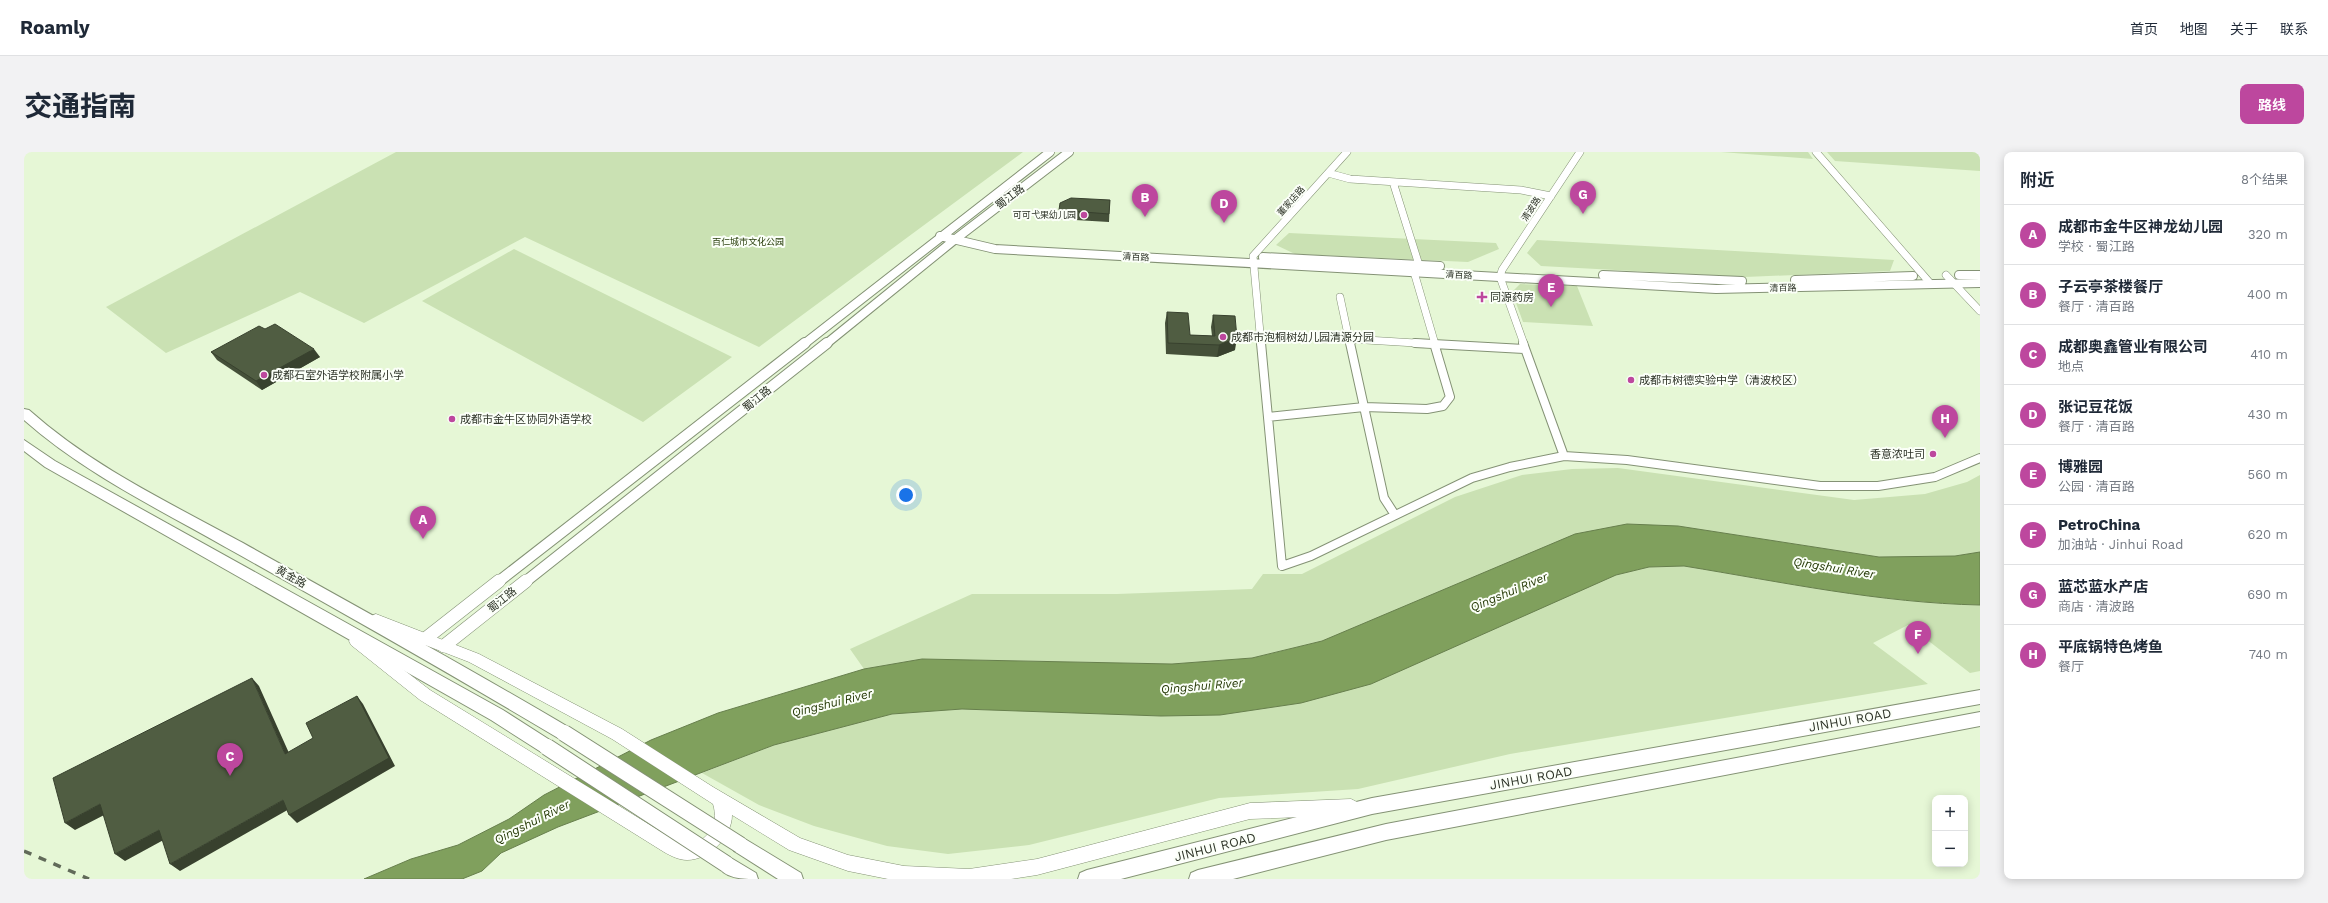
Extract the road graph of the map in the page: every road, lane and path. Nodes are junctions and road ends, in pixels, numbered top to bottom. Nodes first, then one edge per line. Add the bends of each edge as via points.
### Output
1 (1050, 152) edge
2 (1069, 152) edge
3 (1347, 152) edge
4 (1580, 152) edge
5 (1816, 152) edge
6 (1328, 173) junction
7 (1393, 182) junction
8 (1551, 196) junction
9 (944, 233) junction
10 (956, 238) junction
11 (1253, 260) junction
12 (1416, 269) junction
13 (1501, 273) junction
14 (1946, 275) junction
15 (1980, 275) edge
16 (1927, 279) junction
17 (1954, 282) junction
18 (1980, 283) edge
19 (1340, 297) dead end
20 (1980, 311) edge
21 (1350, 339) junction
22 (1435, 344) junction
23 (1524, 349) junction
24 (1364, 407) junction
25 (24, 413) edge
26 (1268, 418) junction
27 (24, 444) edge
28 (1564, 456) junction
29 (1980, 458) edge
30 (1395, 515) junction
31 (349, 610) junction
32 (339, 627) junction
33 (425, 639) junction
34 (444, 646) junction
35 (1980, 697) edge
36 (1980, 718) edge
37 (713, 796) junction
38 (1372, 806) junction
39 (750, 879) edge
40 (794, 879) edge
41 (1087, 879) edge
42 (1198, 879) edge

1 - 9 street, 蜀江路
2 - 10 street, 蜀江路
3 - 6 street, 董家店路
4 - 8 street, 清波路
5 - 16 street
6 - 7 street via 1350,179
6 - 11 street, 董家店路
7 - 8 street via 1521,190
7 - 12 street
8 - 13 street, 清波路
9 - 10 street, 清百路
9 - 33 street, 蜀江路
10 - 11 street, 清百路 via 995,249
10 - 34 street, 蜀江路
11 - 12 street, 清百路
11 - 26 street
12 - 13 street, 清百路
12 - 22 street
13 - 16 street, 清百路 via 1716,289
13 - 23 street
14 - 15 street, 清百路
14 - 16 street, 清百路
14 - 17 street
16 - 17 street, 清百路
17 - 18 street, 清百路
17 - 20 street
19 - 21 street
21 - 22 street
21 - 24 street
22 - 23 street
22 - 24 street via 1450,398 1443,406 1427,410
23 - 28 street
24 - 26 street
24 - 30 street via 1384,498
25 - 31 main road, 黄金路 via 61,444 119,483
26 - 30 street via 1282,566 1311,556
27 - 32 main road, 黄金路 via 50,464
28 - 29 street via 1628,460 1820,486 1878,486 1935,477
28 - 30 street via 1472,478
31 - 33 main road
31 - 40 main road, 黄金路, bridge via 564,733
32 - 37 main road via 425,695 683,852 696,852 710,842 723,826 724,813
32 - 39 main road, 黄金路, bridge via 497,715
33 - 34 main road
34 - 37 main road via 474,658 629,742
35 - 38 main road, JINHUI ROAD
36 - 42 main road, JINHUI ROAD via 1386,832
37 - 38 main road via 795,844 848,863 904,874 969,877 1037,867 1250,811
38 - 41 main road, JINHUI ROAD

